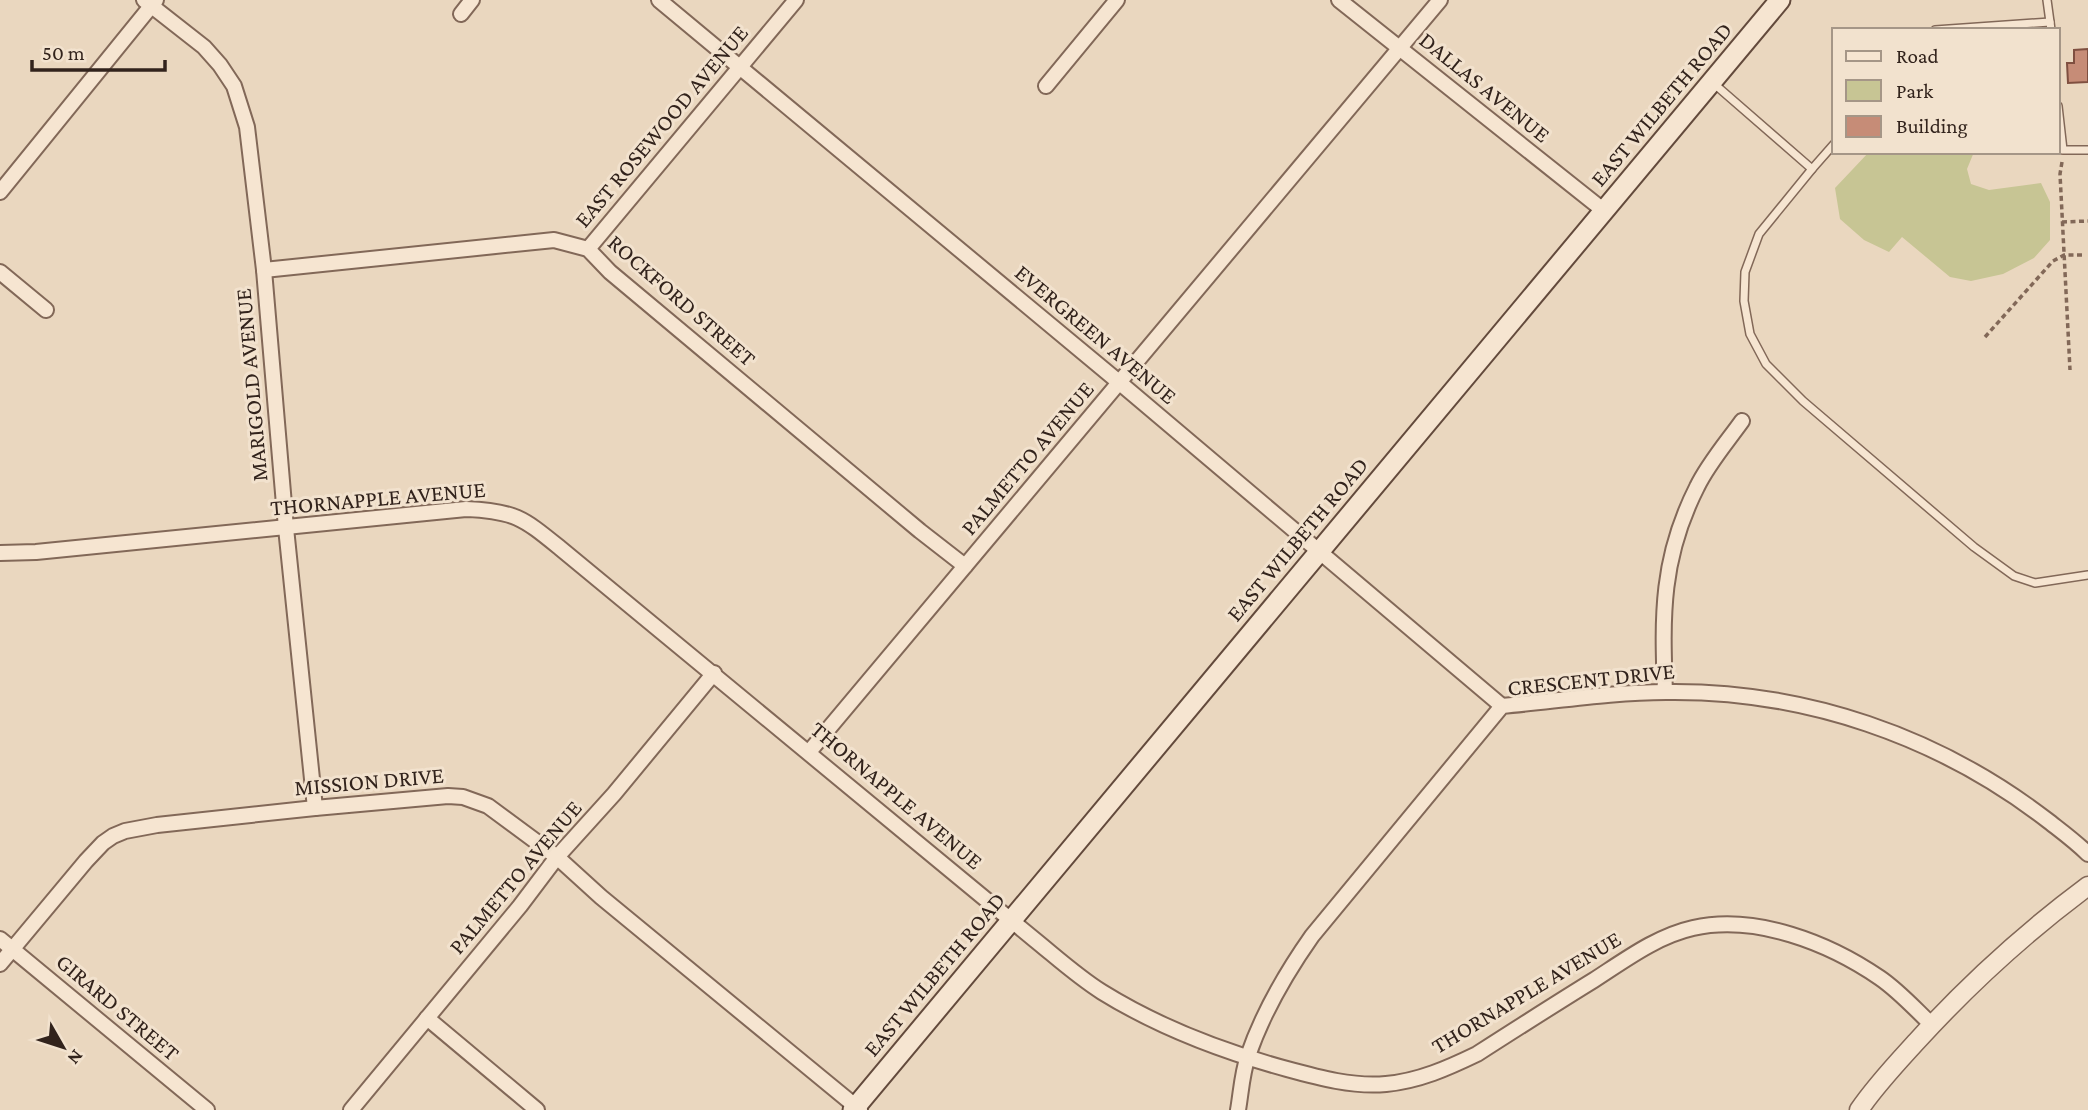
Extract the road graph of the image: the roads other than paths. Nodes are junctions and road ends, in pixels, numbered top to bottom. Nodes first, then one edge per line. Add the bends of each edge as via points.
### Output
1 (472, 0) edge
2 (659, 0) edge
3 (796, 0) edge
4 (1118, 0) edge
5 (1339, 0) edge
6 (1440, 0) edge
7 (1780, 0) edge
8 (2047, 0) edge
9 (150, 2) edge
10 (461, 14) dead end
11 (2050, 26) edge
12 (1992, 28) edge
13 (1400, 48) junction
14 (740, 67) junction
15 (1711, 82) junction
16 (1046, 86) dead end
17 (2060, 121) edge
18 (1832, 146) edge
19 (2088, 150) edge
20 (1812, 170) junction
21 (0, 192) edge
22 (1603, 210) junction
23 (588, 249) junction
24 (264, 271) junction
25 (0, 272) edge
26 (46, 310) dead end
27 (1120, 383) junction
28 (1742, 421) dead end
29 (286, 528) junction
30 (1319, 551) junction
31 (0, 553) edge
32 (965, 566) junction
33 (2088, 575) edge
34 (714, 673) junction
35 (1665, 692) junction
36 (1502, 706) junction
37 (809, 752) junction
38 (315, 808) junction
39 (2088, 854) edge
40 (556, 857) junction
41 (2088, 887) edge
42 (1010, 919) junction
43 (0, 939) edge
44 (12, 949) junction
45 (0, 964) edge
46 (427, 1018) junction
47 (1932, 1025) junction
48 (1247, 1058) junction
49 (856, 1109) edge
50 (207, 1110) edge
51 (351, 1110) edge
52 (537, 1110) edge
53 (1238, 1110) edge
54 (1859, 1110) edge

1 - 10 street
2 - 14 street, EVERGREEN AVENUE
3 - 14 street, EAST ROSEWOOD AVENUE
4 - 16 street
5 - 13 street, DALLAS AVENUE
6 - 13 street, PALMETTO AVENUE
7 - 15 main road, EAST WILBETH ROAD
8 - 11 lane
9 - 21 street
9 - 24 street, MARIGOLD AVENUE via 204,47 234,86 247,127
11 - 12 lane
13 - 22 street, DALLAS AVENUE
13 - 27 street, PALMETTO AVENUE
14 - 23 street, EAST ROSEWOOD AVENUE
14 - 27 street, EVERGREEN AVENUE
15 - 20 lane
15 - 22 main road, EAST WILBETH ROAD
17 - 19 lane via 2064,150
18 - 20 lane
20 - 33 lane via 1759,234 1745,272 1750,334 1766,364 1803,401 2014,576 2035,583
22 - 30 main road, EAST WILBETH ROAD
23 - 24 street, ROCKFORD STREET via 554,240
23 - 32 street, ROCKFORD STREET via 642,299
24 - 29 street, MARIGOLD AVENUE
25 - 26 street
27 - 30 street, EVERGREEN AVENUE
27 - 32 street, PALMETTO AVENUE
28 - 35 street via 1697,487 1671,554 1662,619
29 - 31 street, THORNAPPLE AVENUE
29 - 34 street, THORNAPPLE AVENUE via 466,509 509,514 541,533
29 - 38 street, MARIGOLD AVENUE
30 - 36 street, EVERGREEN AVENUE
30 - 42 main road, EAST WILBETH ROAD
32 - 37 street, PALMETTO AVENUE
34 - 37 street, THORNAPPLE AVENUE
34 - 40 street, PALMETTO AVENUE
35 - 36 street, CRESCENT DRIVE
35 - 39 street, CRESCENT DRIVE via 1728,693 1783,701 1893,732 1957,761 2017,797
36 - 48 street, CRESCENT DRIVE via 1312,936 1275,994
37 - 42 street, THORNAPPLE AVENUE
38 - 40 street, MISSION DRIVE via 463,797 488,806
38 - 44 street, MISSION DRIVE via 158,825 113,836
40 - 46 street, PALMETTO AVENUE
40 - 49 street, MISSION DRIVE
41 - 47 street via 2037,926
42 - 48 street, THORNAPPLE AVENUE via 1101,992 1153,1022
42 - 49 main road, EAST WILBETH ROAD
43 - 44 street, GIRARD STREET
44 - 45 street, MISSION DRIVE
44 - 50 street, GIRARD STREET
46 - 51 street, PALMETTO AVENUE
46 - 52 street
47 - 48 street, THORNAPPLE AVENUE via 1860,965 1795,936 1732,925 1694,928 1648,946 1477,1054 1420,1078 1387,1084 1338,1082
47 - 54 street
48 - 53 street, CRESCENT DRIVE

